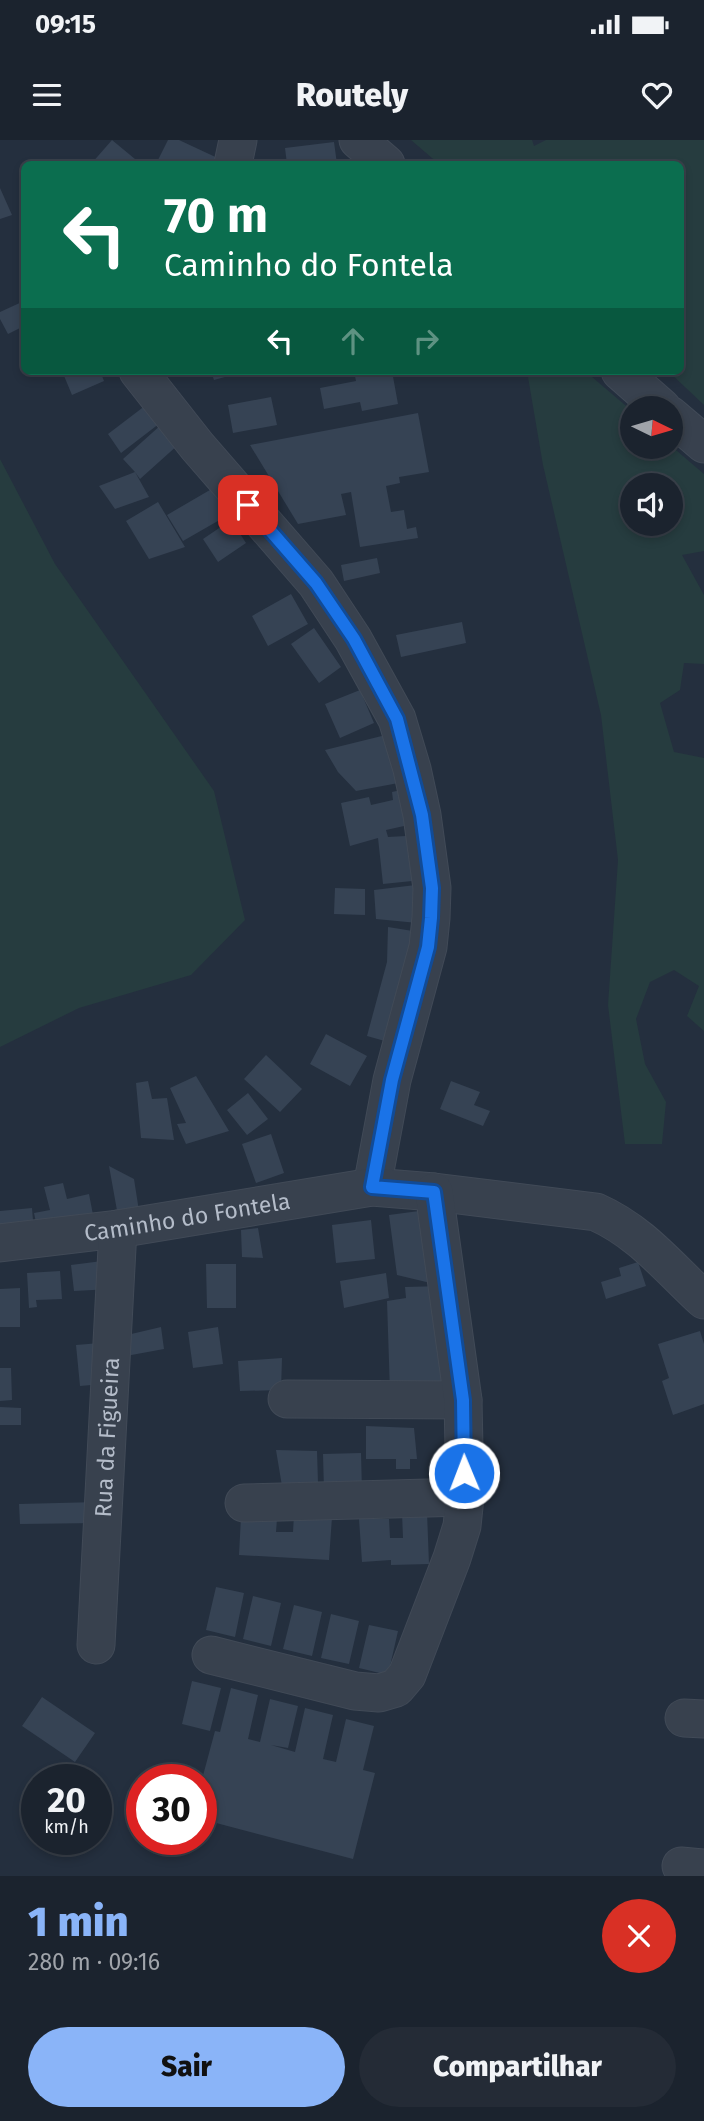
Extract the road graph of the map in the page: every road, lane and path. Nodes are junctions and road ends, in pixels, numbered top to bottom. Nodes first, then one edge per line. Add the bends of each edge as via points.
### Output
1 (238, 140) edge
2 (358, 140) edge
3 (234, 161) edge
4 (382, 161) edge
5 (141, 375) edge
6 (625, 375) edge
7 (648, 396) edge
8 (683, 426) edge
9 (704, 444) edge
10 (372, 1187) junction
11 (434, 1192) junction
12 (118, 1229) junction
13 (0, 1244) edge
14 (704, 1300) edge
15 (286, 1399) dead end
16 (463, 1400) junction
17 (465, 1497) junction
18 (244, 1503) dead end
19 (96, 1645) dead end
20 (211, 1656) dead end

1 - 3 street
2 - 4 street
5 - 10 street via 316,583 354,639 397,719 412,769 431,876 431,918
6 - 7 street
8 - 9 street
10 - 11 street, Caminho do Fontela
10 - 12 street, Caminho do Fontela
11 - 14 street, Caminho do Fontela via 596,1212 618,1222 651,1248
11 - 16 street
12 - 13 street, Caminho do Fontela
12 - 19 street, Rua da Figueira
15 - 16 street
16 - 17 street
17 - 18 street
17 - 20 street via 452,1558 407,1675 396,1688 355,1691

